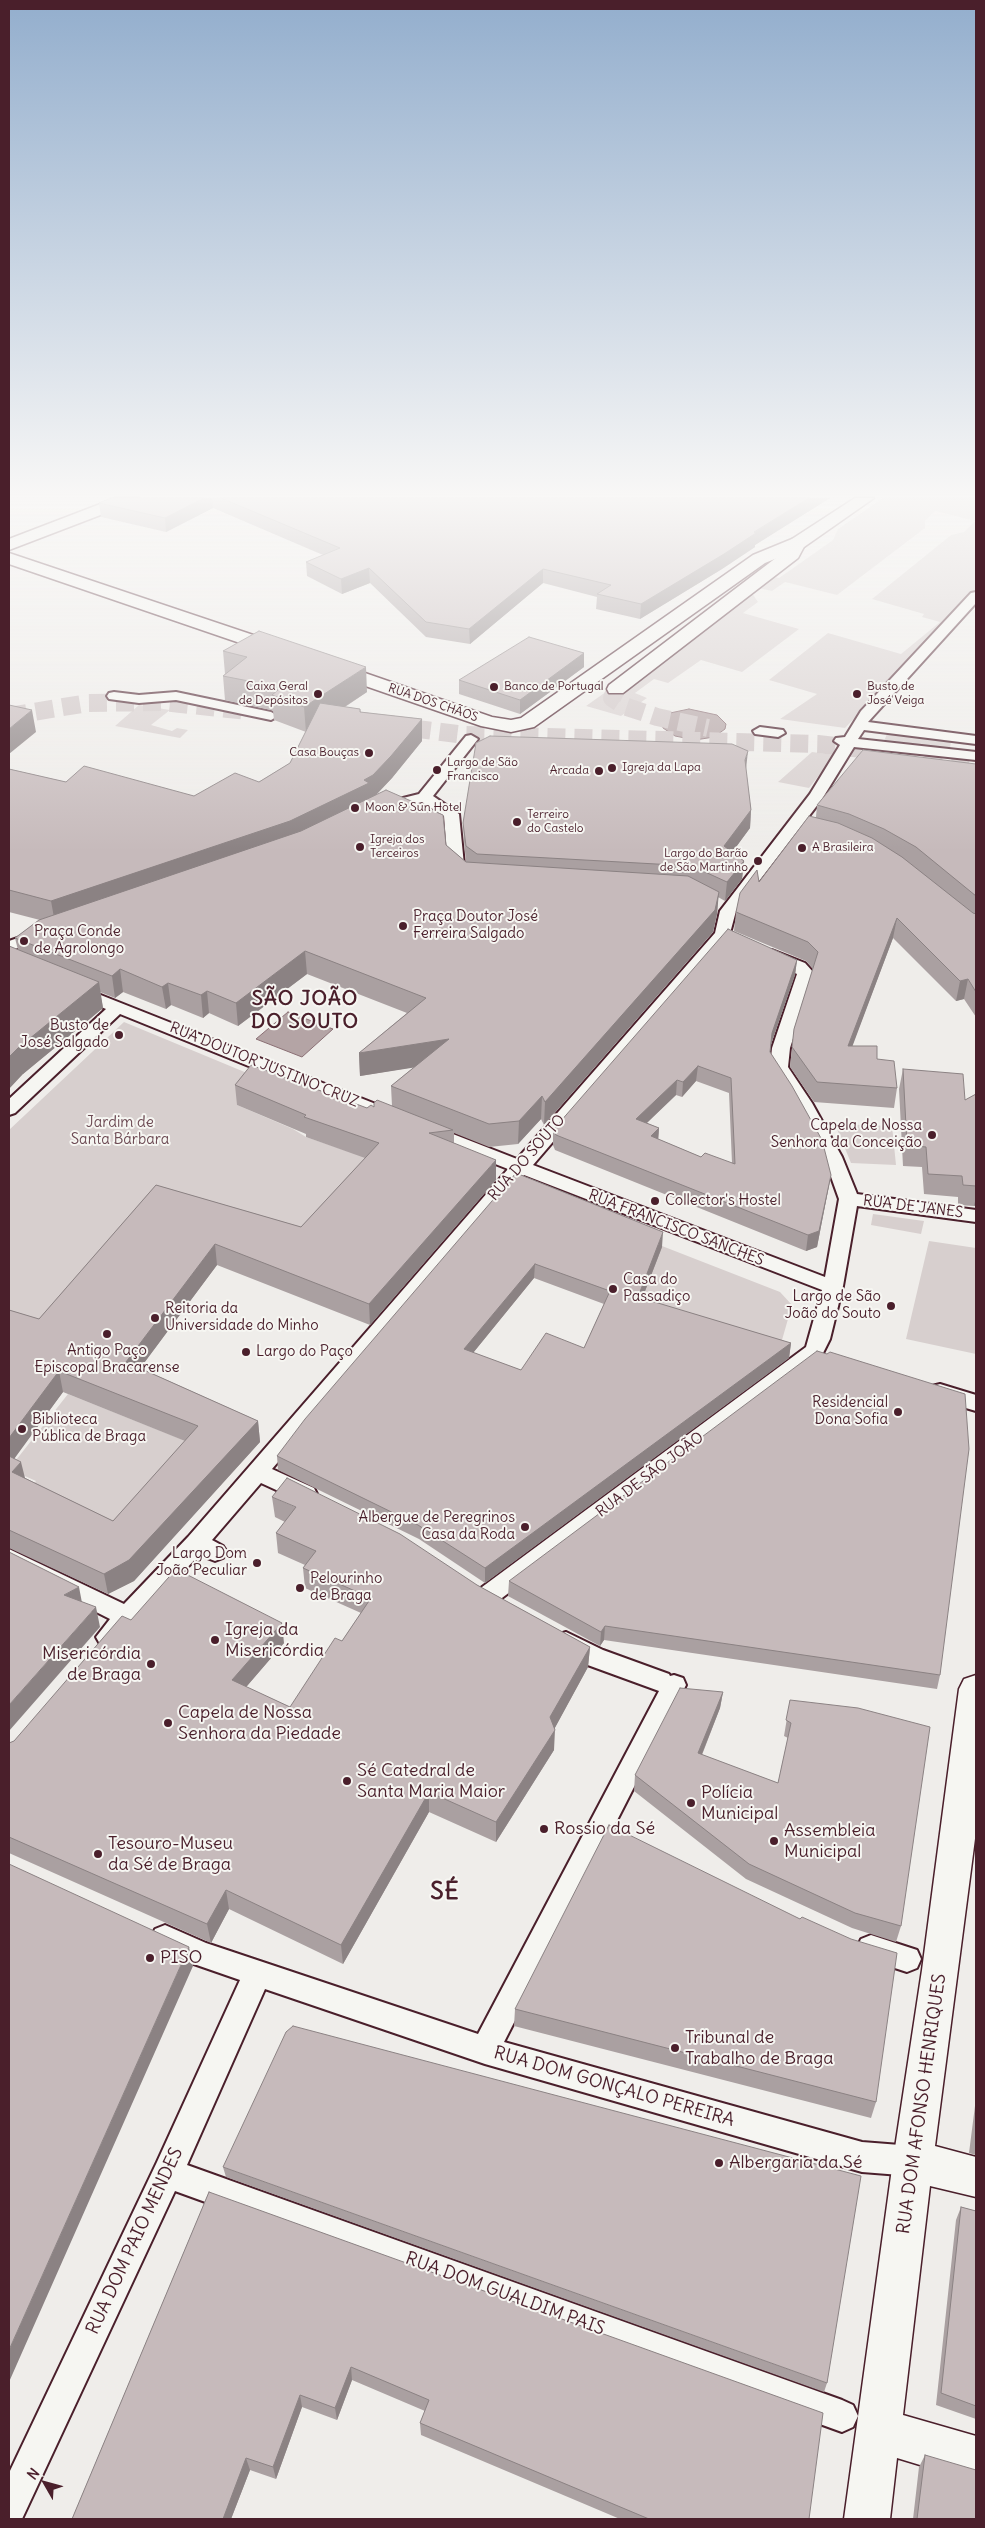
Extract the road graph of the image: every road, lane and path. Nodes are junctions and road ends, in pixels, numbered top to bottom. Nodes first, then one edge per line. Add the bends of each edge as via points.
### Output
1 (179, 616) edge
2 (678, 616) edge
3 (711, 616) edge
4 (957, 616) edge
5 (616, 689) dead end
6 (114, 696) dead end
7 (271, 716) edge
8 (860, 725) junction
9 (760, 731) dead end
10 (778, 733) dead end
11 (957, 738) junction
12 (471, 739) dead end
13 (976, 740) edge
14 (844, 746) junction
15 (954, 753) junction
16 (976, 756) edge
17 (859, 758) edge
18 (948, 769) edge
19 (424, 797) junction
20 (372, 811) edge
21 (472, 881) edge
22 (713, 903) edge
23 (728, 911) junction
24 (59, 929) edge
25 (725, 932) junction
26 (740, 941) edge
27 (9, 946) edge
28 (757, 948) edge
29 (63, 985) edge
30 (118, 1008) junction
31 (9, 1109) edge
32 (519, 1168) junction
33 (849, 1205) junction
34 (976, 1216) edge
35 (833, 1286) junction
36 (919, 1385) edge
37 (976, 1404) edge
38 (258, 1472) junction
39 (328, 1505) edge
40 (9, 1558) edge
41 (488, 1597) edge
42 (127, 1616) junction
43 (546, 1630) edge
44 (96, 1652) edge
45 (976, 1689) edge
46 (602, 1823) junction
47 (628, 1836) edge
48 (140, 1926) edge
49 (847, 1941) edge
50 (907, 1959) dead end
51 (258, 1972) junction
52 (485, 2050) junction
53 (913, 2160) junction
54 (168, 2172) junction
55 (976, 2178) edge
56 (860, 2423) junction
57 (976, 2459) edge
58 (9, 2509) edge
59 (867, 2519) edge

1 - 2 street, RUA DOS CHÃOS via 488,722 511,726 527,723
3 - 5 street
4 - 8 street via 866,714
6 - 7 street via 138,699 176,696
8 - 11 street
8 - 14 street
9 - 10 street
11 - 13 street
11 - 15 street
12 - 19 street
14 - 15 street
14 - 17 street
14 - 23 street via 802,827
15 - 16 street
15 - 18 street
19 - 20 street
19 - 21 street via 451,814 456,867
22 - 23 street
23 - 25 street
24 - 27 street
25 - 26 street
25 - 32 street, RUA DO SOUTO
28 - 33 street, RUA DE JANES via 799,966 806,973 781,1048 779,1067 833,1157
29 - 30 street, RUA DOUTOR JUSTINO CRUZ
30 - 31 street
30 - 32 street, RUA DOUTOR JUSTINO CRUZ
32 - 35 street, RUA FRANCISCO SANCHES
32 - 38 street, RUA DO SOUTO via 321,1385
33 - 34 street, RUA DE JANES
33 - 35 street
35 - 41 street, RUA DE SÃO JOÃO via 823,1350
36 - 37 street
38 - 39 street
38 - 42 street, RUA DO SOUTO via 205,1548
40 - 42 street
42 - 44 street, RUA DO SOUTO
43 - 46 street via 594,1657 666,1683
45 - 53 street, RUA DOM AFONSO HENRIQUES via 941,1970
46 - 47 street
46 - 52 street
48 - 51 street, RUA DOM GONÇALO PEREIRA via 201,1954
49 - 50 street
51 - 52 street, RUA DOM GONÇALO PEREIRA
51 - 54 street, RUA DOM PAIO MENDES
52 - 53 street, RUA DOM GONÇALO PEREIRA via 862,2157
53 - 55 street, RUA DOM GONÇALO PEREIRA
53 - 56 street, RUA DOM AFONSO HENRIQUES
54 - 56 street, RUA DOM GUALDIM PAIS
54 - 58 street, RUA DOM PAIO MENDES
56 - 57 street
56 - 59 street, RUA DOM AFONSO HENRIQUES

